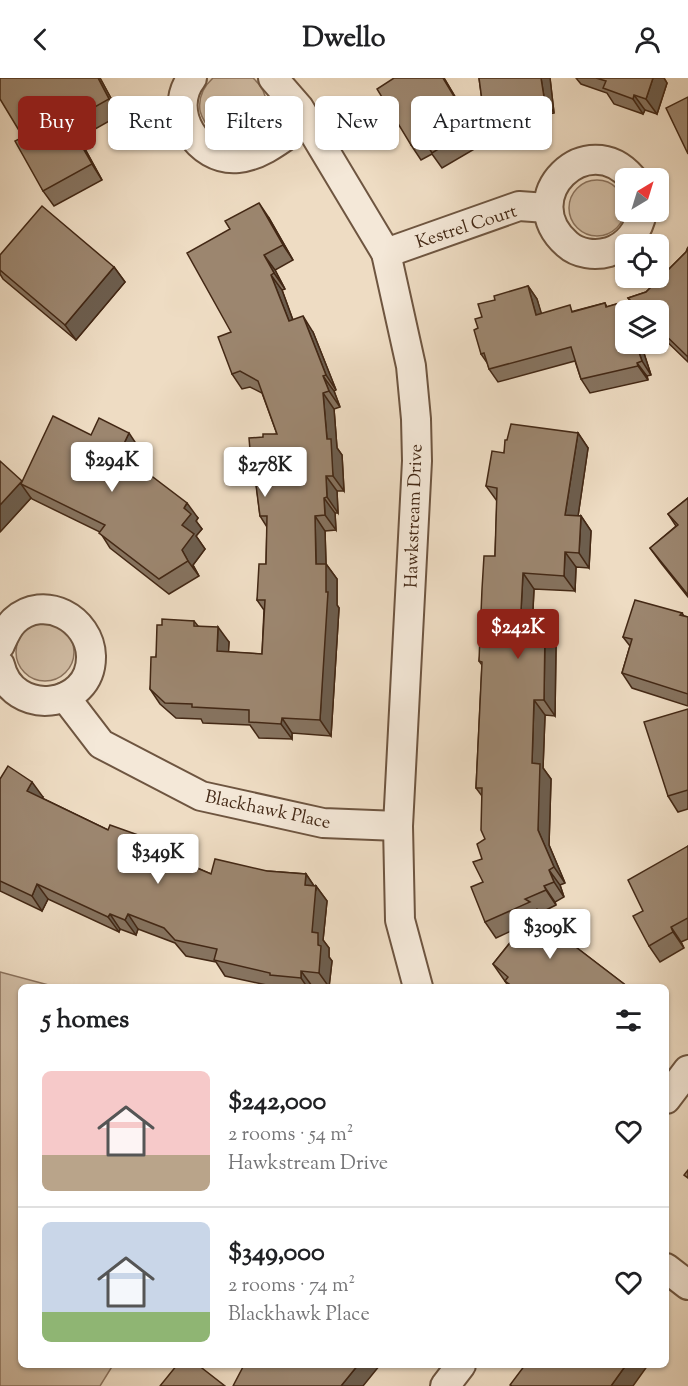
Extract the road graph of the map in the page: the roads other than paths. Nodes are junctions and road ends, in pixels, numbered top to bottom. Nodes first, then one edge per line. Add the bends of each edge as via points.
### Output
1 (192, 78) edge
2 (273, 78) edge
3 (307, 121) junction
4 (621, 168) edge
5 (548, 208) junction
6 (640, 222) edge
7 (386, 253) junction
8 (0, 645) edge
9 (0, 665) edge
10 (65, 697) junction
11 (398, 826) junction
12 (417, 984) edge
13 (688, 1070) edge
14 (669, 1095) edge
15 (669, 1270) edge
16 (688, 1285) edge
17 (459, 1368) edge
18 (445, 1386) edge

1 - 3 street via 182,103 184,120 192,136 219,156 237,159 254,155
2 - 3 street, Hawkstream Drive
3 - 7 street, Hawkstream Drive
4 - 5 street via 598,160 582,161 568,168 550,192
5 - 6 street via 558,237 585,253 616,250 629,241
5 - 7 street, Kestrel Court via 519,206
7 - 11 street, Hawkstream Drive via 411,366 417,461
8 - 10 street via 15,620 29,612 44,609 72,618 83,629 91,658 80,686
9 - 10 street via 11,687 23,696 38,701
10 - 11 street, Blackhawk Place via 100,744 201,796 323,822
11 - 12 street, Hawkstream Drive via 400,920
13 - 14 street
15 - 16 street
17 - 18 street

